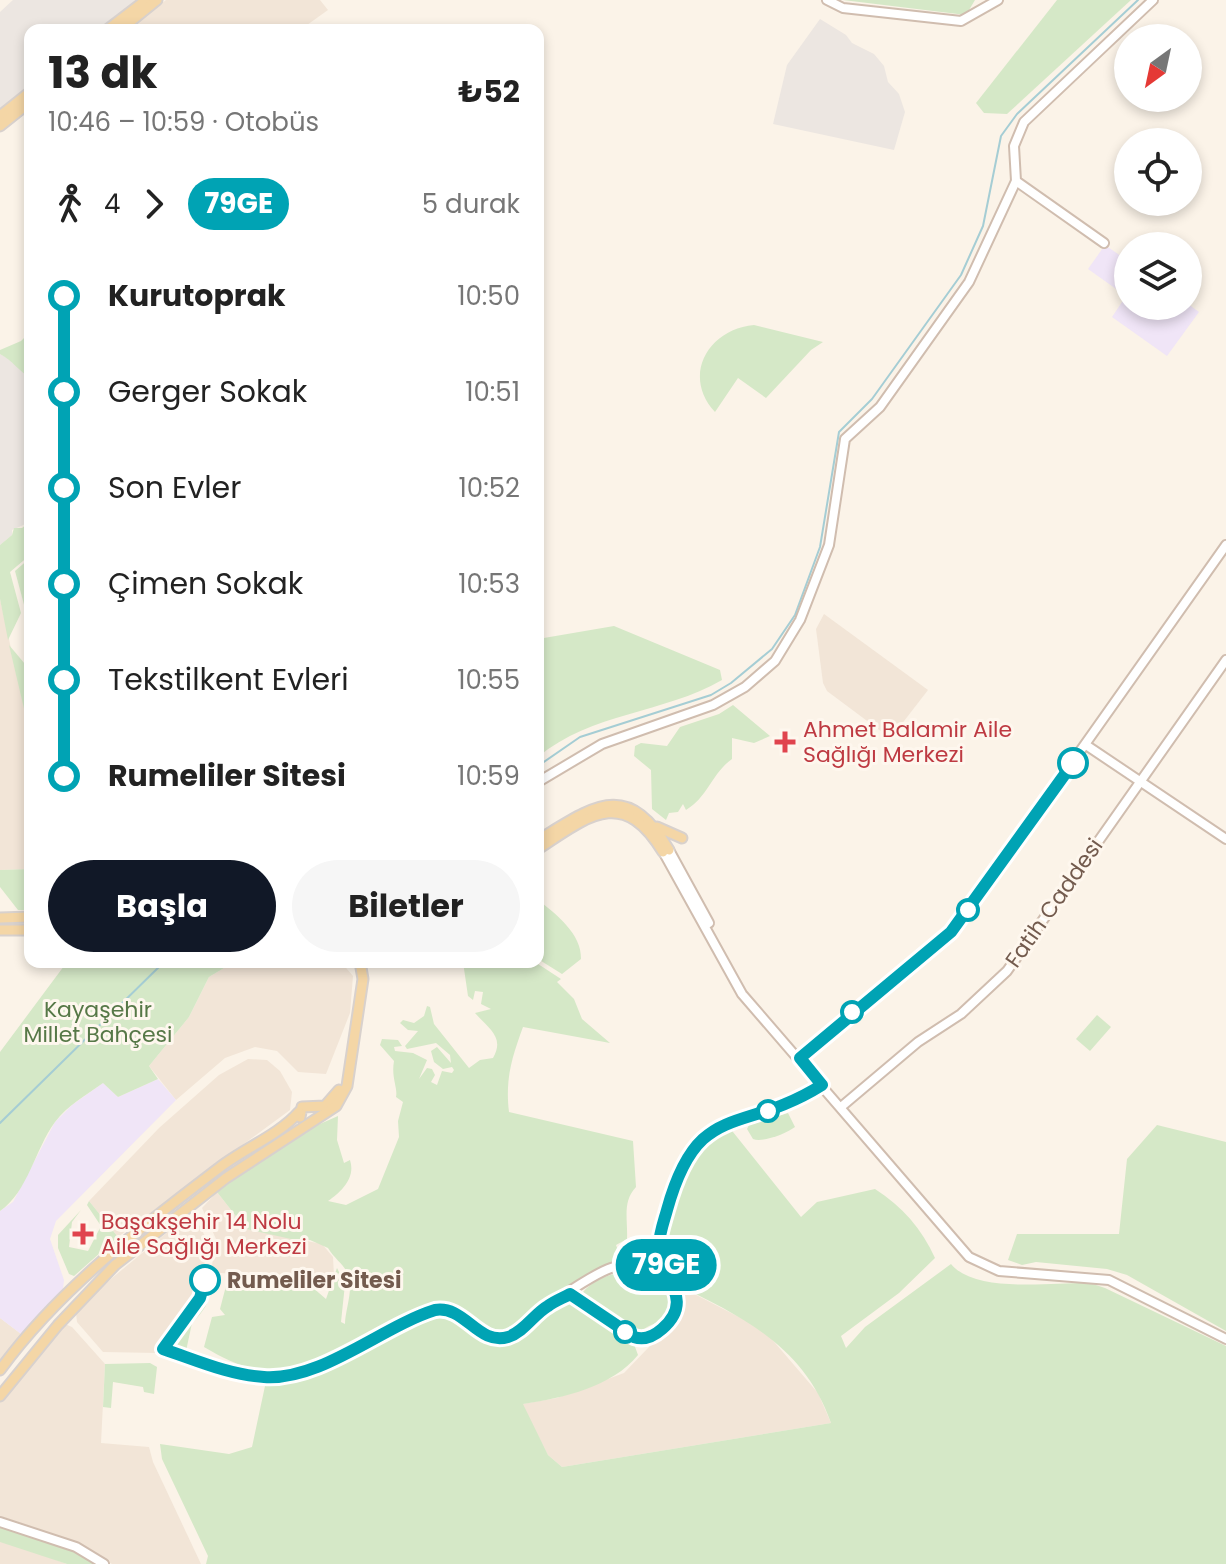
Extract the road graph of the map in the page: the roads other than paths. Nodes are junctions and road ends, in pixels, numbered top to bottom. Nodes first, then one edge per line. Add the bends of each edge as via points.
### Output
1 (146, 0) edge
2 (157, 0) edge
3 (827, 0) edge
4 (998, 0) edge
5 (1153, 0) edge
6 (115, 24) edge
7 (127, 24) edge
8 (24, 97) edge
9 (24, 107) edge
10 (0, 116) edge
11 (0, 126) edge
12 (1016, 181) junction
13 (1104, 243) dead end
14 (1226, 545) edge
15 (1226, 660) edge
16 (1086, 745) junction
17 (544, 778) edge
18 (1140, 781) junction
19 (652, 824) junction
20 (544, 837) edge
21 (682, 838) dead end
22 (1226, 839) edge
23 (544, 845) edge
24 (667, 852) junction
25 (24, 917) edge
26 (0, 918) edge
27 (0, 930) edge
28 (24, 930) edge
29 (357, 968) edge
30 (359, 968) edge
31 (800, 1058) junction
32 (822, 1085) junction
33 (311, 1107) junction
34 (841, 1107) junction
35 (299, 1112) junction
36 (310, 1120) junction
37 (659, 1248) junction
38 (102, 1261) junction
39 (109, 1271) junction
40 (570, 1294) junction
41 (34, 1327) junction
42 (1226, 1339) edge
43 (38, 1348) junction
44 (163, 1349) dead end
45 (0, 1370) edge
46 (0, 1396) edge
47 (0, 1522) edge
48 (104, 1564) edge

1 - 6 main road
2 - 7 main road
3 - 4 main road via 843,8 961,21
5 - 12 main road via 1019,129 1014,146
8 - 10 main road
9 - 11 main road
12 - 13 main road
12 - 17 main road via 969,282 880,407 845,439 829,545 800,620 775,661 713,705 602,744
14 - 16 main road
15 - 18 main road, Fatih Caddesi
16 - 18 main road
16 - 31 main road via 951,932
18 - 22 main road
18 - 34 main road, Fatih Caddesi via 990,989
19 - 20 main road via 626,808 597,806
19 - 21 main road
19 - 24 main road
23 - 24 main road via 585,817 613,812 644,825
24 - 31 main road via 747,992
25 - 26 main road
27 - 28 main road
29 - 33 main road via 341,1083 330,1103
30 - 36 main road via 363,979 345,1093 332,1110
31 - 32 main road
32 - 34 main road
32 - 37 main road via 780,1107 715,1126 700,1138 675,1184
33 - 35 main road
33 - 36 main road
34 - 42 main road via 977,1262 999,1271 1109,1280
35 - 36 main road via 301,1119
35 - 38 main road via 222,1165
36 - 39 main road via 226,1178
37 - 40 main road via 650,1261 607,1270
37 - 40 main road via 677,1298 671,1318 651,1336 629,1335
38 - 39 main road via 111,1262
38 - 41 main road
39 - 43 main road
40 - 44 main road via 505,1338 482,1333 454,1311 435,1310 282,1377 212,1367
41 - 43 main road via 26,1346
41 - 45 main road
43 - 46 main road
47 - 48 main road via 76,1547

